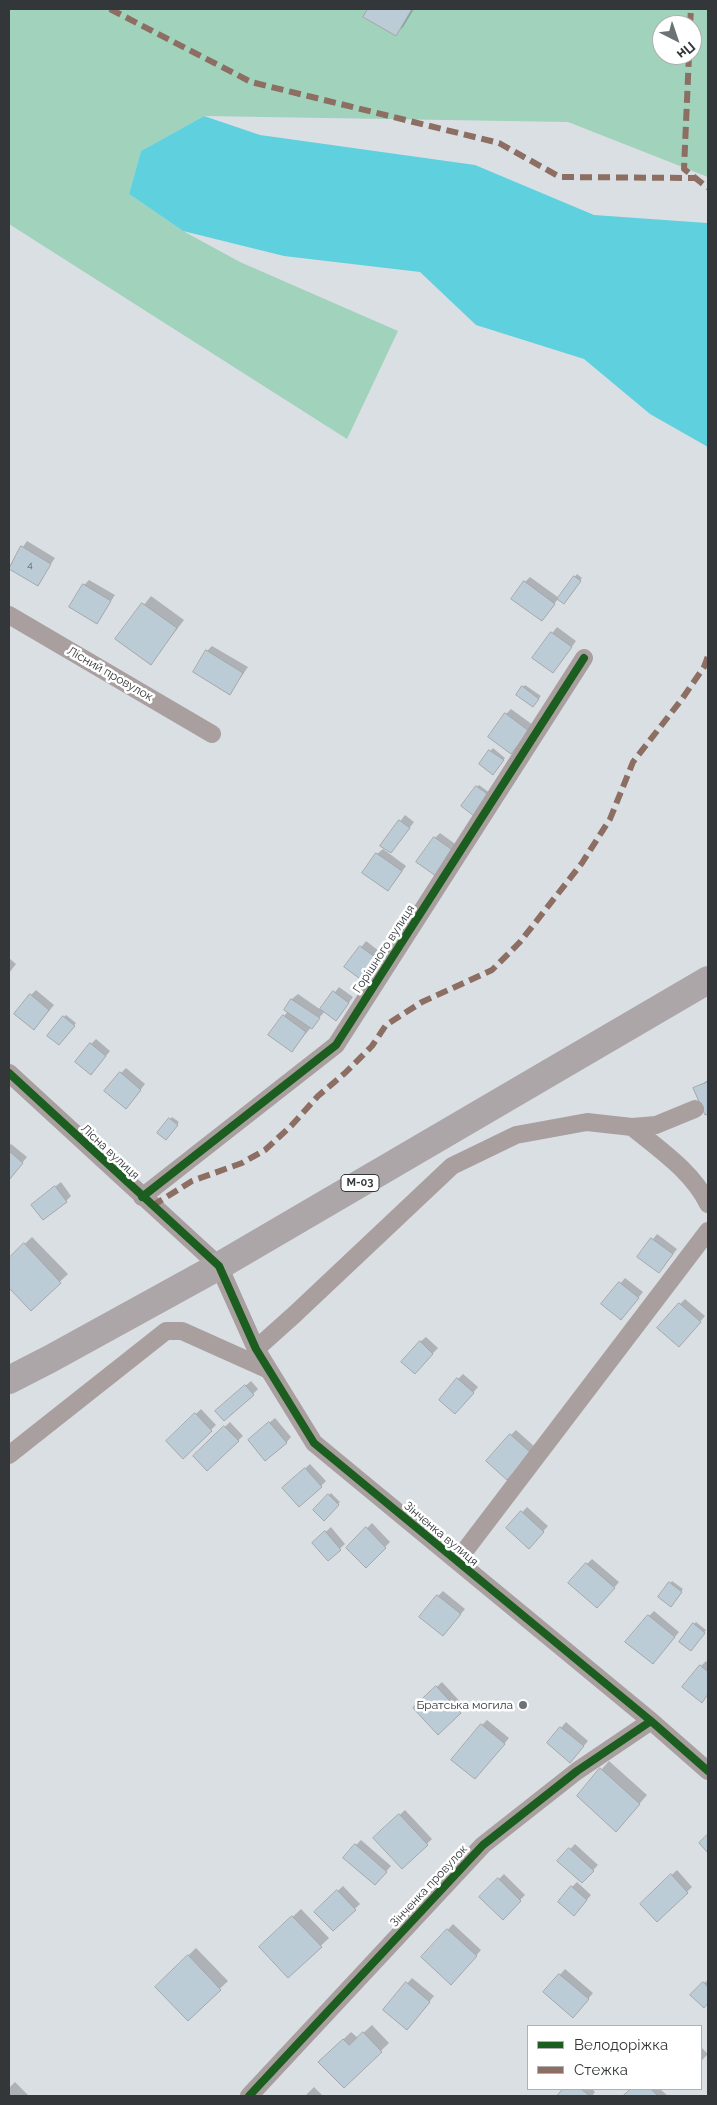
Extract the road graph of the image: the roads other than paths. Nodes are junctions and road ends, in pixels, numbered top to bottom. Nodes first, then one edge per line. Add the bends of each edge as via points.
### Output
1 (9, 615) edge
2 (584, 658) dead end
3 (212, 734) dead end
4 (708, 980) edge
5 (9, 1073) edge
6 (695, 1109) dead end
7 (632, 1127) junction
8 (142, 1197) junction
9 (708, 1204) edge
10 (708, 1231) edge
11 (218, 1266) junction
12 (256, 1349) junction
13 (269, 1370) junction
14 (9, 1380) edge
15 (9, 1455) edge
16 (457, 1561) junction
17 (651, 1721) junction
18 (708, 1771) edge
19 (250, 2096) edge

1 - 3 street, Лісний провулок
2 - 8 street, Горішного вулиця via 336,1046
4 - 11 highway, М-03
5 - 8 street, Лісна вулиця
6 - 7 street via 656,1124
7 - 9 street via 668,1156 702,1191
7 - 12 street via 587,1122 516,1135 452,1166
8 - 11 street, Лісна вулиця
10 - 16 street
11 - 12 street, Зінченка вулиця
11 - 14 highway, М-03
12 - 13 street, Зінченка вулиця
13 - 15 street via 182,1331 166,1332
13 - 16 street, Зінченка вулиця via 314,1443
16 - 17 street, Зінченка вулиця
17 - 18 street, Зінченка вулиця
17 - 19 street, Зінченка провулок via 576,1772 483,1845

